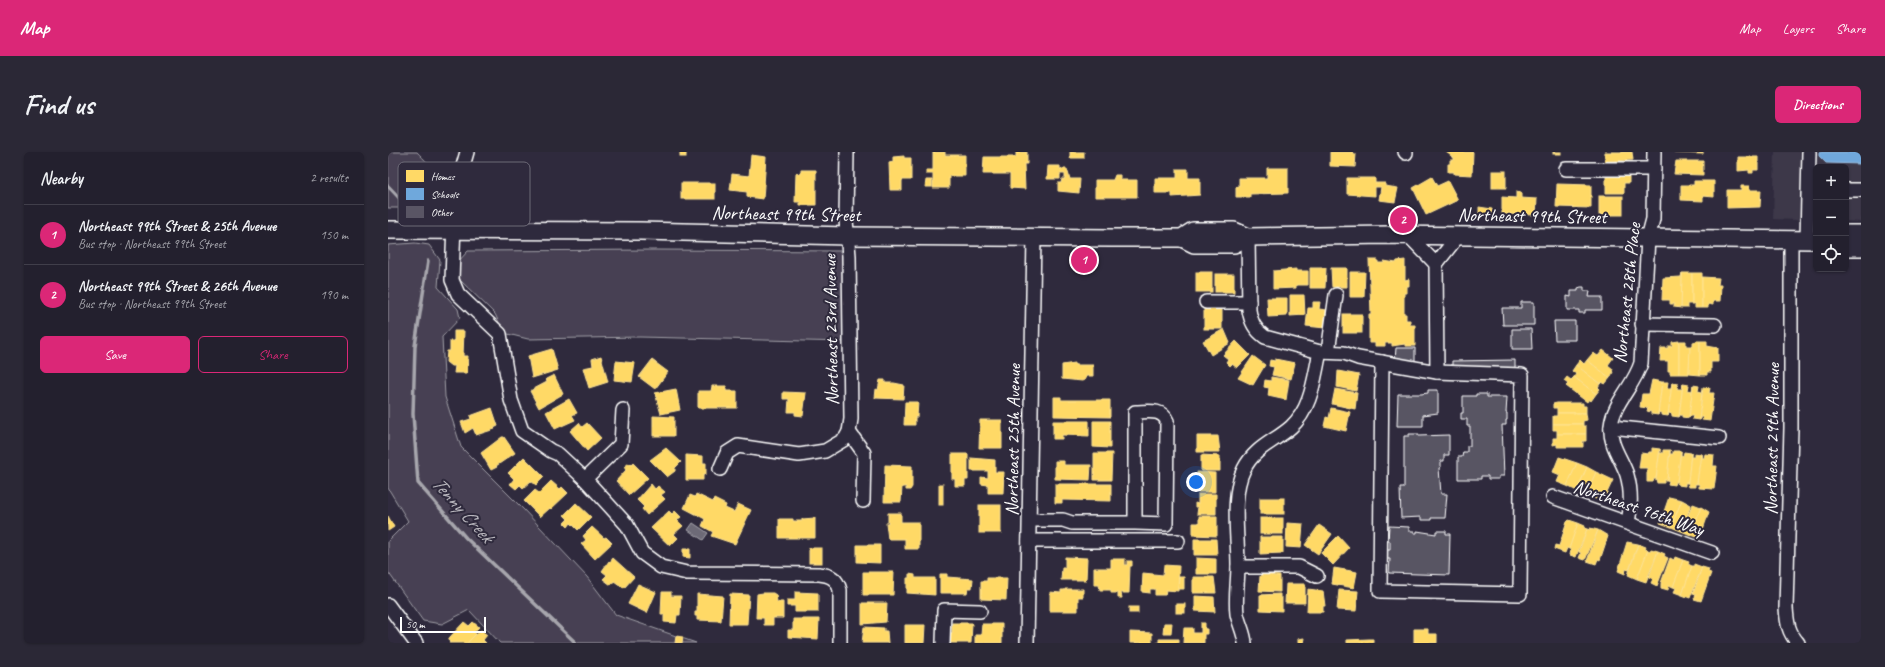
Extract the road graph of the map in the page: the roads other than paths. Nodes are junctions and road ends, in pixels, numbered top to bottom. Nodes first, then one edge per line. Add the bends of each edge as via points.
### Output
1 (467, 152) edge
2 (846, 152) edge
3 (1654, 152) edge
4 (1809, 152) edge
5 (464, 162) edge
6 (1566, 169) dead end
7 (1654, 169) junction
8 (1812, 189) edge
9 (1849, 190) edge
10 (1861, 190) edge
11 (454, 226) edge
12 (388, 230) edge
13 (454, 230) junction
14 (1849, 234) edge
15 (1861, 234) edge
16 (1408, 235) junction
17 (847, 236) junction
18 (1458, 236) junction
19 (1034, 237) junction
20 (1248, 237) junction
21 (1648, 238) junction
22 (1805, 240) edge
23 (1849, 247) edge
24 (1861, 247) edge
25 (1436, 264) junction
26 (1336, 295) dead end
27 (1206, 302) dead end
28 (1249, 302) junction
29 (1642, 324) junction
30 (1715, 325) dead end
31 (1324, 352) junction
32 (1382, 362) junction
33 (1437, 372) junction
34 (623, 410) dead end
35 (1611, 426) junction
36 (849, 432) junction
37 (1719, 438) dead end
38 (720, 470) dead end
39 (585, 478) junction
40 (1553, 497) dead end
41 (863, 502) dead end
42 (1030, 520) junction
43 (1135, 523) junction
44 (1628, 523) junction
45 (1029, 541) junction
46 (1178, 541) dead end
47 (1712, 553) dead end
48 (1238, 567) junction
49 (1317, 576) dead end
50 (388, 605) edge
51 (980, 611) dead end
52 (1796, 640) edge
53 (416, 643) edge
54 (840, 643) edge
55 (943, 643) edge
56 (1027, 643) edge
57 (1245, 643) edge

1 - 5 street
2 - 17 street, Northeast 23rd Avenue
3 - 7 street, Northeast 28th Place
4 - 8 street, Northeast 29th Avenue
6 - 7 street
7 - 21 street, Northeast 28th Place via 1653,220
8 - 22 street, Northeast 29th Avenue
9 - 10 street
11 - 13 street
12 - 13 main road, Northeast 99th Street
13 - 17 main road, Northeast 99th Street
13 - 39 street via 454,286 458,294 500,334 511,400 522,431 558,454
14 - 15 main road
16 - 18 main road, Northeast 99th Street
16 - 20 main road, Northeast 99th Street
16 - 25 street
17 - 19 main road, Northeast 99th Street
17 - 36 street, Northeast 23rd Avenue
18 - 21 main road, Northeast 99th Street
18 - 25 street
19 - 20 main road, Northeast 99th Street via 1182,238 1194,244 1234,244
19 - 42 street, Northeast 25th Avenue
20 - 28 street
21 - 22 main road, Northeast 99th Street
21 - 29 street, Northeast 28th Place
22 - 52 street, Northeast 29th Avenue via 1791,428 1786,608 1788,626
23 - 24 main road
25 - 33 street
26 - 31 street
27 - 28 street
28 - 31 street via 1250,318 1256,329 1265,337
29 - 30 street
29 - 35 street, Northeast 28th Place via 1641,363 1638,375 1617,409
31 - 32 street via 1344,353
31 - 48 street via 1307,405 1299,418 1290,428 1264,445 1244,469 1239,483 1237,505
32 - 33 street
32 - 33 street via 1380,592 1520,594 1522,374
34 - 39 street via 621,444
35 - 37 street
35 - 44 street, Northeast 28th Place via 1613,447 1629,482 1631,502
36 - 38 street via 845,439 825,451 799,455 738,446 727,453
36 - 41 street, Northeast 23rd Avenue via 864,453
39 - 54 street via 628,525 642,553 661,566 687,573 828,574 838,583 840,590
40 - 44 street, Northeast 96th Way
42 - 43 street
42 - 45 street, Northeast 25th Avenue
43 - 43 street via 1166,524 1167,421 1165,416 1158,412 1135,412
44 - 47 street, Northeast 96th Way
45 - 46 street
45 - 56 street, Northeast 25th Avenue
48 - 49 street via 1300,567
48 - 57 street via 1236,595
50 - 53 street
51 - 55 street via 944,610

